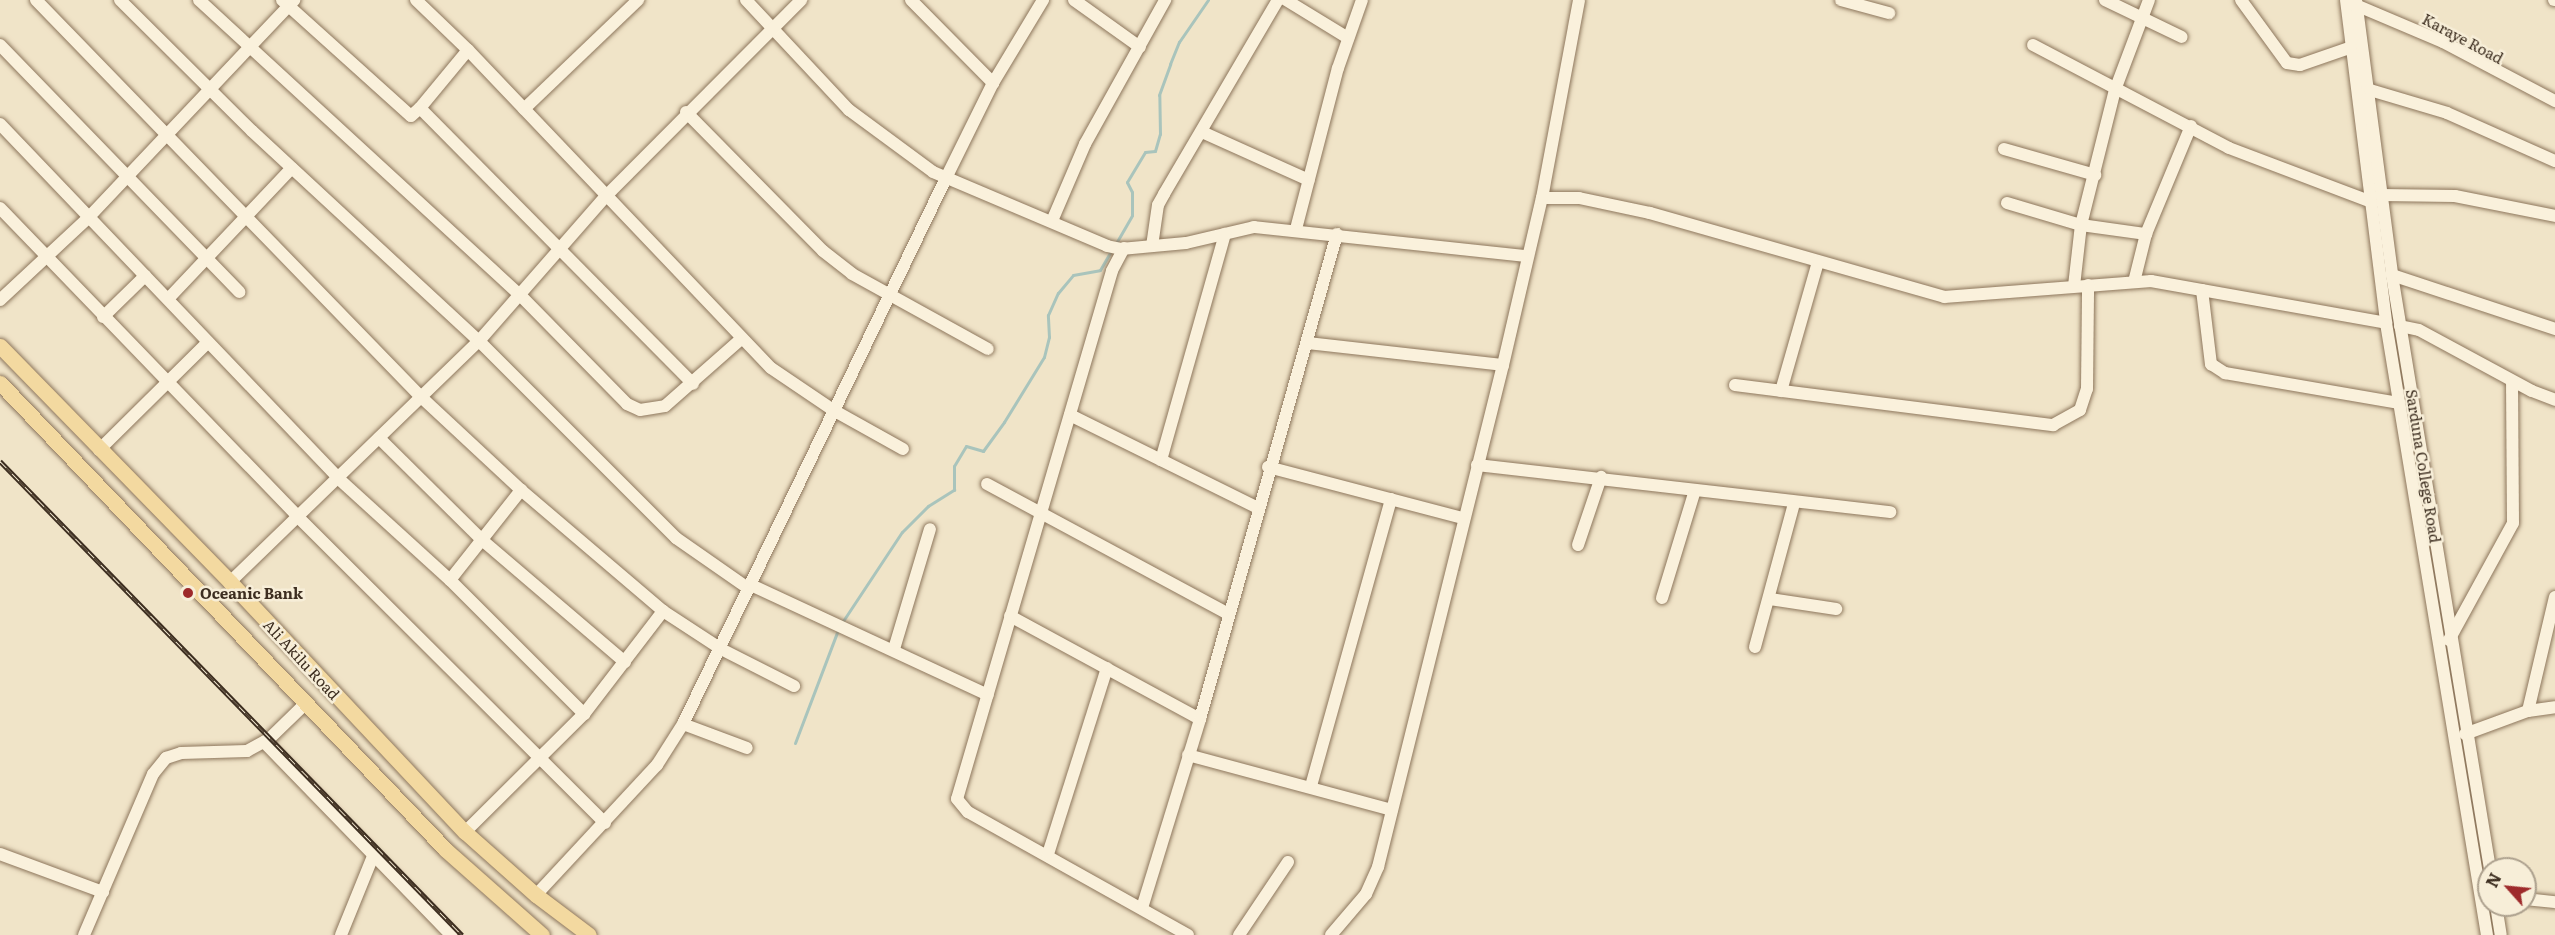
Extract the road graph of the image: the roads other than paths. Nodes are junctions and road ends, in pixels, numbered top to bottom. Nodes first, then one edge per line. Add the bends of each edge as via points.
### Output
1 (36, 0) edge
2 (120, 0) edge
3 (199, 0) edge
4 (416, 0) edge
5 (638, 0) edge
6 (746, 0) edge
7 (801, 0) edge
8 (911, 0) edge
9 (1043, 0) edge
10 (1074, 0) edge
11 (1165, 0) edge
12 (1278, 0) edge
13 (1286, 0) edge
14 (1362, 0) edge
15 (1579, 0) edge
16 (1841, 0) edge
17 (2105, 0) edge
18 (2149, 0) edge
19 (2241, 0) edge
20 (2352, 1) edge
21 (288, 2) edge
22 (1889, 13) dead end
23 (2140, 20) junction
24 (771, 29) junction
25 (2182, 37) dead end
26 (1348, 38) junction
27 (0, 45) edge
28 (2032, 45) dead end
29 (2352, 46) junction
30 (1140, 47) junction
31 (251, 49) junction
32 (468, 50) junction
33 (993, 83) junction
34 (211, 88) junction
35 (2115, 90) junction
36 (2370, 90) junction
37 (2555, 101) edge
38 (420, 108) junction
39 (524, 109) junction
40 (686, 112) junction
41 (0, 124) edge
42 (2191, 126) junction
43 (2361, 129) junction
44 (2374, 129) junction
45 (1202, 132) junction
46 (168, 135) junction
47 (2004, 149) dead end
48 (2555, 160) edge
49 (292, 168) junction
50 (2095, 175) junction
51 (128, 176) junction
52 (945, 180) junction
53 (1309, 180) junction
54 (2382, 195) junction
55 (605, 197) junction
56 (1542, 198) junction
57 (2369, 201) junction
58 (2007, 203) dead end
59 (0, 208) edge
60 (2555, 216) edge
61 (89, 217) junction
62 (247, 218) junction
63 (1052, 221) junction
64 (2081, 225) junction
65 (1296, 229) junction
66 (1225, 234) junction
67 (1337, 234) junction
68 (2146, 234) junction
69 (1152, 246) junction
70 (1122, 249) junction
71 (559, 250) junction
72 (47, 256) junction
73 (1527, 256) junction
74 (208, 259) junction
75 (1818, 262) junction
76 (2392, 275) junction
77 (145, 276) junction
78 (2134, 282) junction
79 (2088, 285) junction
80 (2074, 286) junction
81 (2202, 290) junction
82 (239, 292) dead end
83 (520, 295) junction
84 (892, 295) junction
85 (168, 299) junction
86 (0, 300) edge
87 (104, 317) junction
88 (2386, 323) junction
89 (2400, 326) junction
90 (2555, 329) edge
91 (741, 339) junction
92 (479, 341) junction
93 (208, 342) junction
94 (1307, 343) junction
95 (0, 346) edge
96 (988, 349) dead end
97 (1503, 365) junction
98 (167, 381) junction
99 (2512, 381) junction
100 (0, 383) edge
101 (693, 384) junction
102 (1735, 385) dead end
103 (1781, 391) junction
104 (420, 396) junction
105 (2555, 400) edge
106 (2399, 403) junction
107 (833, 410) junction
108 (1070, 415) junction
109 (379, 438) junction
110 (903, 449) dead end
111 (99, 450) junction
112 (1161, 460) junction
113 (1477, 465) junction
114 (1268, 467) junction
115 (1601, 477) junction
116 (339, 479) junction
117 (987, 484) dead end
118 (521, 490) junction
119 (1695, 490) junction
120 (1391, 499) junction
121 (1794, 503) junction
122 (1258, 508) junction
123 (1041, 512) junction
124 (1890, 512) dead end
125 (299, 518) junction
126 (1463, 518) junction
127 (930, 529) dead end
128 (482, 540) junction
129 (1578, 544) dead end
130 (450, 580) junction
131 (230, 582) junction
132 (750, 587) junction
133 (2555, 597) edge
134 (1662, 598) dead end
135 (1770, 599) junction
136 (1836, 609) dead end
137 (663, 612) junction
138 (1228, 614) junction
139 (1010, 616) junction
140 (2449, 640) junction
141 (1755, 647) dead end
142 (721, 649) junction
143 (894, 649) junction
144 (625, 662) junction
145 (1107, 669) junction
146 (794, 686) dead end
147 (988, 695) junction
148 (305, 704) junction
149 (2555, 706) edge
150 (2528, 711) junction
151 (584, 714) junction
152 (1200, 718) junction
153 (683, 724) junction
154 (2464, 734) junction
155 (264, 742) junction
156 (747, 748) dead end
157 (1188, 755) junction
158 (541, 759) junction
159 (1311, 786) junction
160 (1392, 810) junction
161 (605, 823) junction
162 (465, 832) junction
163 (0, 854) edge
164 (1048, 855) junction
165 (373, 856) junction
166 (2488, 857) edge
167 (1288, 862) dead end
168 (103, 892) junction
169 (536, 895) junction
170 (2537, 901) edge
171 (2555, 902) edge
172 (1142, 908) junction
173 (2498, 917) edge
174 (84, 935) edge
175 (341, 935) edge
176 (451, 935) edge
177 (542, 935) edge
178 (589, 935) edge
179 (1188, 935) edge
180 (1239, 935) edge
181 (1331, 935) edge
182 (2487, 935) edge
183 (2501, 935) edge

1 - 46 street
2 - 34 street
3 - 31 street
4 - 32 street
5 - 39 street
6 - 24 street
7 - 24 street
8 - 33 street
9 - 33 street
10 - 30 street
11 - 30 street
12 - 45 street
13 - 26 street
14 - 26 street
15 - 56 street
16 - 22 street
17 - 23 street
18 - 23 street
19 - 29 street via 2287,63 2300,65
20 - 29 street, Sarduna College Road
20 - 36 street, Sarduna College Road
20 - 37 street, Karaye Road via 2443,42
21 - 31 street
21 - 38 street via 411,116
23 - 25 street
23 - 35 street
24 - 40 street
24 - 52 street via 849,110
26 - 53 street
27 - 51 street
28 - 35 street
29 - 43 street, Sarduna College Road
30 - 63 street via 1085,144
31 - 34 street
31 - 83 street
32 - 38 street
32 - 39 street
33 - 52 street
34 - 46 street
34 - 49 street
35 - 42 street
35 - 50 street
36 - 44 street, Sarduna College Road
36 - 48 street via 2447,113
38 - 71 street
39 - 55 street
40 - 55 street
40 - 84 street via 823,251 852,274
41 - 61 street
42 - 57 street via 2229,148
42 - 68 street
43 - 44 street
43 - 57 street, Sarduna College Road
44 - 54 street, Sarduna College Road
45 - 53 street
45 - 69 street via 1158,206
46 - 51 street
46 - 62 street
47 - 50 street
49 - 62 street
49 - 92 street
50 - 64 street
51 - 61 street
51 - 74 street
52 - 63 street
52 - 84 street
53 - 65 street
54 - 60 street via 2455,196
54 - 76 street, Sarduna College Road
55 - 71 street
55 - 91 street
56 - 73 street
56 - 75 street via 1579,198 1650,213
57 - 88 street, Sarduna College Road
58 - 64 street
59 - 72 street
61 - 72 street
61 - 77 street
62 - 74 street
62 - 104 street
63 - 70 street
64 - 68 street
64 - 80 street
65 - 66 street via 1254,227
65 - 67 street
66 - 69 street
66 - 112 street
67 - 73 street
67 - 94 street
68 - 78 street
69 - 70 street
70 - 108 street
71 - 83 street
71 - 101 street
72 - 86 street
72 - 87 street
73 - 97 street
74 - 82 street
74 - 85 street
75 - 80 street via 1944,297
75 - 103 street
76 - 89 street, Sarduna College Road
76 - 90 street
77 - 85 street
77 - 87 street
78 - 79 street
78 - 81 street
79 - 80 street
79 - 103 street via 2087,389 2080,410 2053,425
81 - 88 street
81 - 106 street via 2211,364 2225,373
83 - 92 street
83 - 101 street via 633,407 650,411 665,406
84 - 96 street
84 - 107 street
85 - 93 street
87 - 98 street
88 - 106 street, Sarduna College Road
89 - 99 street via 2419,330
89 - 140 street, Sarduna College Road
91 - 101 street
91 - 107 street via 771,368
92 - 104 street
92 - 132 street via 676,538
93 - 98 street
93 - 116 street
94 - 97 street
94 - 114 street
95 - 111 main road, Ali Akilu Road
97 - 113 street
98 - 111 street
98 - 125 street
99 - 105 street
99 - 140 street via 2513,523
100 - 148 main road, Ali Akilu Road
102 - 103 street
104 - 109 street
104 - 118 street
106 - 182 street, Sarduna College Road
107 - 110 street
107 - 132 street
108 - 112 street
108 - 123 street
109 - 116 street
109 - 128 street
111 - 131 main road, Ali Akilu Road
112 - 122 street
113 - 115 street
113 - 126 street
114 - 120 street
114 - 122 street
115 - 119 street
115 - 129 street
116 - 125 street
116 - 130 street
117 - 123 street
118 - 128 street
118 - 137 street
119 - 121 street
119 - 134 street
120 - 126 street
120 - 159 street
121 - 124 street
121 - 135 street
122 - 138 street
123 - 138 street
123 - 139 street
125 - 131 street
125 - 158 street
126 - 160 street via 1426,685
127 - 143 street
128 - 130 street
128 - 144 street
130 - 151 street
131 - 162 main road, Ali Akilu Road
132 - 142 street
132 - 143 street
133 - 150 street
135 - 136 street
135 - 141 street
137 - 142 street
137 - 144 street
138 - 152 street
139 - 145 street
139 - 147 street
140 - 154 street, Sarduna College Road
142 - 146 street
142 - 153 street
143 - 147 street
144 - 151 street
145 - 152 street
145 - 164 street
147 - 164 street via 957,799 968,812
148 - 155 street
148 - 177 main road, Ali Akilu Road via 446,850
149 - 150 street
150 - 154 street
151 - 158 street
152 - 157 street
153 - 156 street
153 - 161 street via 657,765
154 - 166 street, Sarduna College Road
155 - 165 street
155 - 168 street via 230,753 181,753 166,758 153,774
157 - 159 street
157 - 172 street
158 - 161 street
158 - 162 street
159 - 160 street
160 - 181 street via 1378,867 1366,894
161 - 169 street
162 - 169 main road, Ali Akilu Road
163 - 168 street
164 - 172 street
165 - 175 street
165 - 176 street
167 - 180 street
168 - 174 street
169 - 178 main road, Ali Akilu Road
170 - 171 street
172 - 179 street
173 - 183 street

